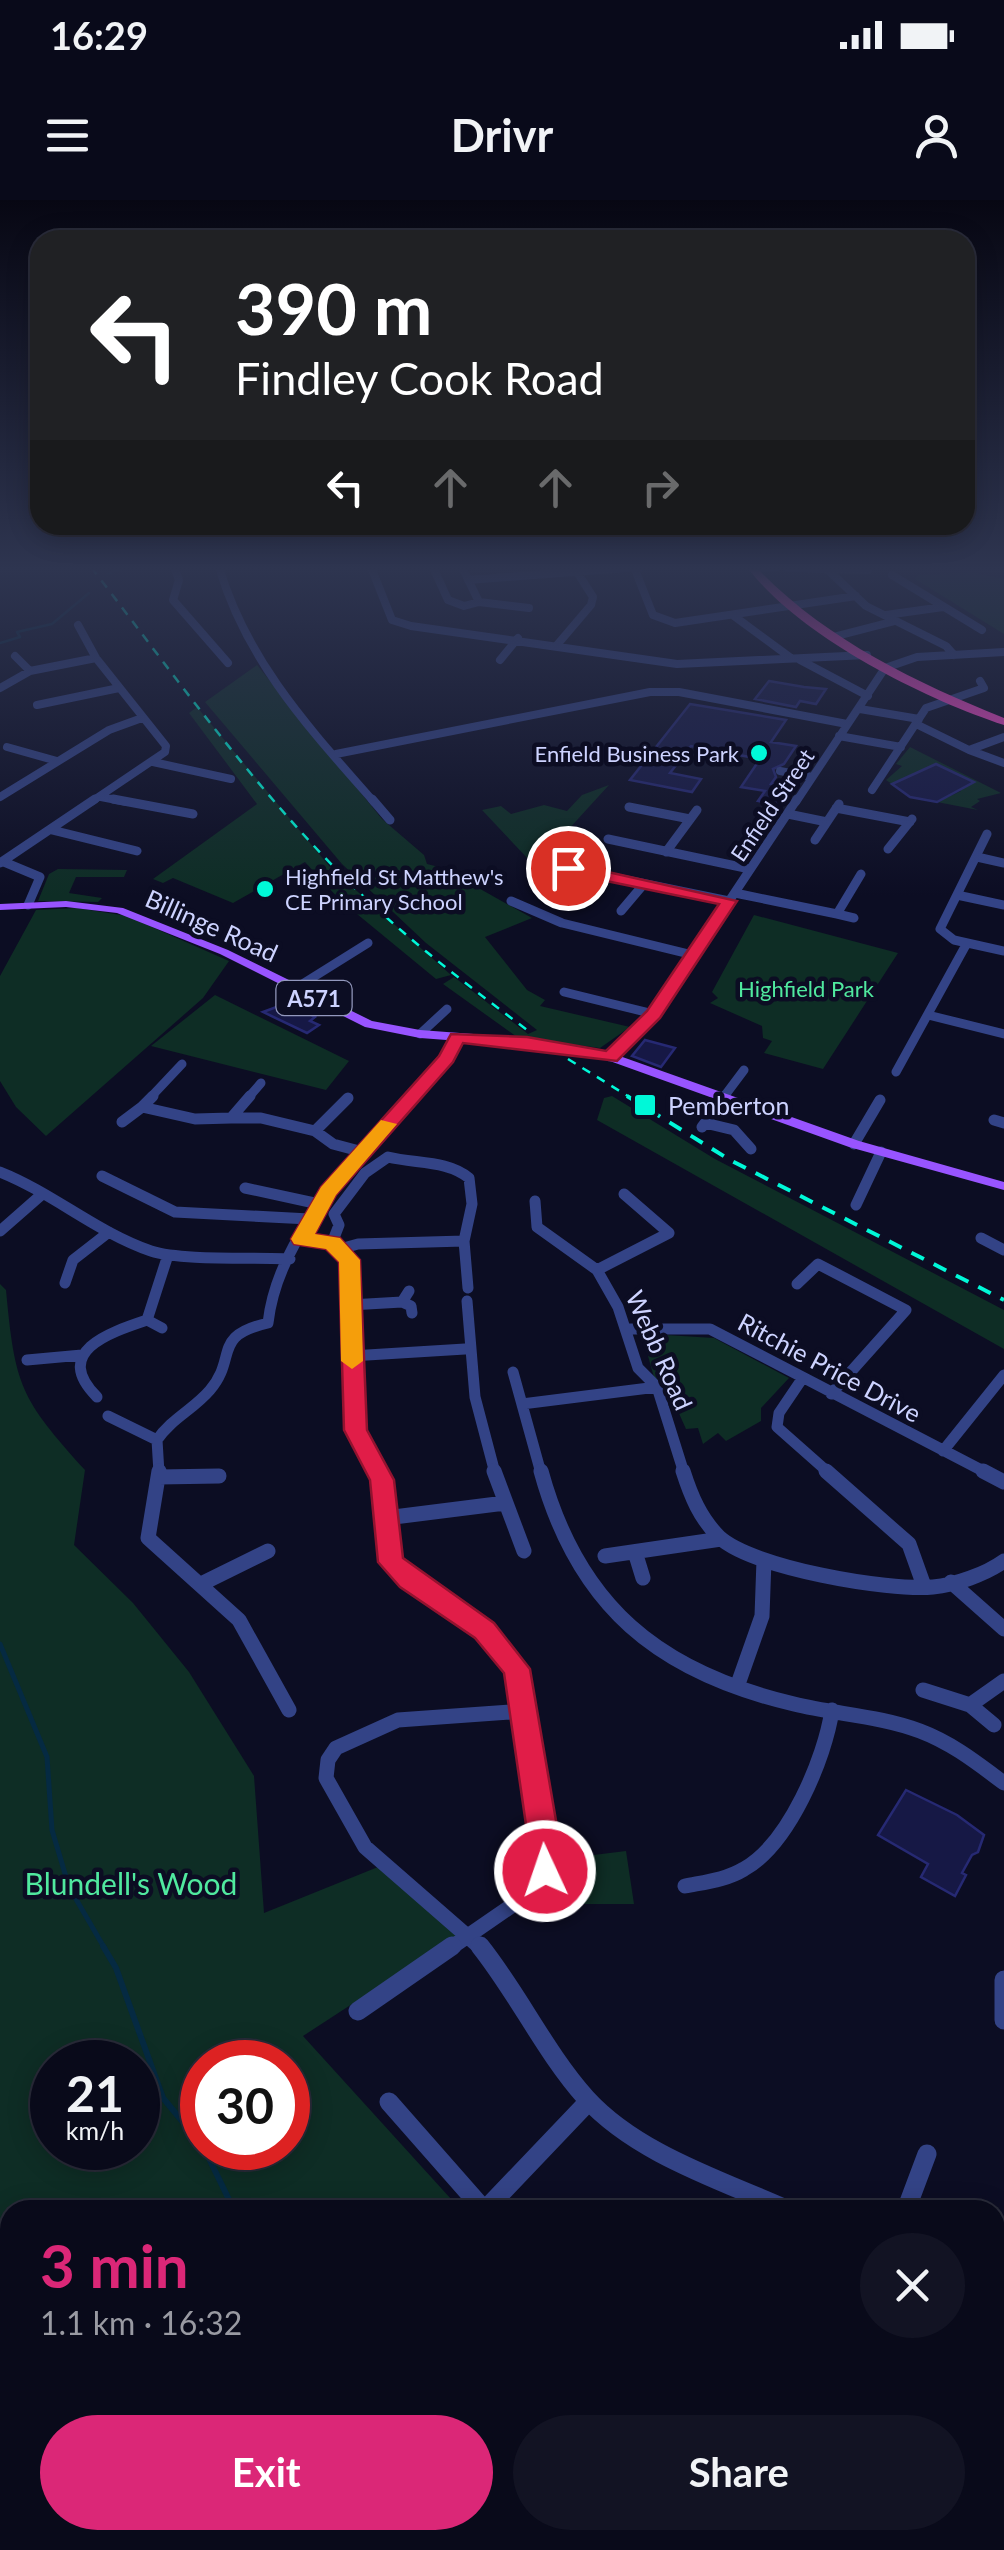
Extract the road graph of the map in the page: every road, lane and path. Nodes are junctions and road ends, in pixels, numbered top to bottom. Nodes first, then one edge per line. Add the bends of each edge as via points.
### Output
1 (880, 676) edge
2 (110, 677) edge
3 (274, 677) edge
4 (829, 677) edge
5 (891, 677) edge
6 (912, 678) joint
7 (980, 681) dead end
8 (119, 688) junction
9 (868, 696) junction
10 (950, 698) junction
11 (37, 705) dead end
12 (860, 709) junction
13 (142, 718) junction
14 (918, 722) junction
15 (1004, 722) edge
16 (847, 724) junction
17 (840, 736) junction
18 (1004, 737) edge
19 (7, 747) dead end
20 (901, 747) junction
21 (970, 750) junction
22 (336, 754) junction
23 (57, 762) junction
24 (153, 762) junction
25 (1004, 764) edge
26 (780, 771) dead end
27 (812, 777) junction
28 (231, 779) dead end
29 (872, 790) dead end
30 (2, 794) edge
31 (101, 797) junction
32 (629, 807) dead end
33 (697, 810) dead end
34 (193, 814) dead end
35 (788, 814) junction
36 (390, 820) dead end
37 (690, 820) junction
38 (827, 822) junction
39 (52, 830) junction
40 (987, 834) dead end
41 (608, 839) dead end
42 (815, 840) dead end
43 (137, 851) dead end
44 (666, 852) junction
45 (889, 852) dead end
46 (977, 857) junction
47 (2, 862) edge
48 (1004, 863) edge
49 (568, 868) dead end
50 (750, 869) junction
51 (861, 874) dead end
52 (643, 884) junction
53 (957, 895) junction
54 (732, 897) junction
55 (511, 901) dead end
56 (28, 905) junction
57 (1004, 905) edge
58 (0, 907) edge
59 (621, 911) dead end
60 (837, 914) junction
61 (854, 918) dead end
62 (368, 943) dead end
63 (967, 943) junction
64 (1004, 951) edge
65 (693, 955) junction
66 (296, 988) junction
67 (564, 992) dead end
68 (447, 1009) dead end
69 (654, 1014) junction
70 (928, 1015) junction
71 (420, 1034) junction
72 (1004, 1034) edge
73 (457, 1038) junction
74 (610, 1058) junction
75 (182, 1064) dead end
76 (744, 1070) dead end
77 (896, 1072) dead end
78 (260, 1083) dead end
79 (348, 1098) dead end
80 (723, 1098) junction
81 (880, 1100) dead end
82 (142, 1107) junction
83 (231, 1118) junction
84 (122, 1122) dead end
85 (315, 1131) junction
86 (854, 1144) junction
87 (751, 1149) dead end
88 (362, 1152) junction
89 (881, 1152) junction
90 (0, 1172) edge
91 (102, 1176) dead end
92 (1004, 1186) edge
93 (245, 1188) dead end
94 (624, 1194) dead end
95 (40, 1196) junction
96 (535, 1201) dead end
97 (320, 1204) junction
98 (856, 1206) dead end
99 (310, 1220) junction
100 (0, 1231) edge
101 (108, 1232) junction
102 (301, 1239) junction
103 (987, 1240) dead end
104 (464, 1241) junction
105 (336, 1246) junction
106 (1004, 1250) edge
107 (168, 1255) junction
108 (290, 1259) junction
109 (596, 1270) junction
110 (66, 1282) dead end
111 (797, 1284) dead end
112 (350, 1305) junction
113 (412, 1313) dead end
114 (147, 1320) junction
115 (162, 1328) dead end
116 (626, 1329) junction
117 (465, 1349) junction
118 (82, 1356) junction
119 (352, 1356) junction
120 (27, 1360) dead end
121 (514, 1372) dead end
122 (1004, 1375) edge
123 (802, 1379) junction
124 (656, 1387) junction
125 (831, 1394) junction
126 (96, 1398) dead end
127 (522, 1404) junction
128 (108, 1416) dead end
129 (158, 1440) junction
130 (943, 1451) junction
131 (219, 1476) dead end
132 (158, 1477) junction
133 (1004, 1482) edge
134 (504, 1504) junction
135 (386, 1518) junction
136 (720, 1539) junction
137 (524, 1550) dead end
138 (268, 1551) dead end
139 (635, 1552) junction
140 (606, 1556) dead end
141 (764, 1560) junction
142 (1004, 1561) edge
143 (643, 1578) dead end
144 (952, 1582) junction
145 (201, 1584) junction
146 (924, 1586) junction
147 (1004, 1629) edge
148 (1004, 1682) edge
149 (738, 1684) junction
150 (924, 1690) dead end
151 (970, 1704) junction
152 (289, 1710) dead end
153 (832, 1710) junction
154 (525, 1711) junction
155 (994, 1724) dead end
156 (1002, 1783) edge
157 (685, 1886) dead end
158 (470, 1934) junction
159 (1004, 1980) edge
160 (358, 2012) dead end
161 (1004, 2020) edge
162 (589, 2100) junction
163 (389, 2102) dead end
164 (927, 2154) dead end
165 (475, 2200) edge
166 (494, 2200) edge
167 (766, 2200) edge
168 (910, 2200) edge

1 - 9 street, Enfield Street
2 - 8 street
3 - 22 street
4 - 9 street
5 - 6 street
6 - 10 highway
7 - 10 street via 984,688
8 - 11 street
8 - 13 street
9 - 12 street, Enfield Street
10 - 14 street via 930,706
10 - 15 highway
12 - 14 street
12 - 16 street, Enfield Street
13 - 23 street
13 - 24 street via 166,746
14 - 20 street
14 - 21 street
16 - 17 street, Enfield Street
16 - 22 street via 650,692
17 - 20 street
17 - 27 street, Enfield Street
18 - 21 street
19 - 23 street
20 - 29 street
21 - 25 street
22 - 36 street
23 - 30 street
24 - 28 street
24 - 31 street
26 - 27 street
27 - 35 street, Enfield Street
31 - 34 street
31 - 39 street
32 - 37 street
33 - 37 street
35 - 38 street
35 - 50 street, Enfield Street
37 - 44 street
38 - 42 street
38 - 45 street via 838,806 912,820
39 - 43 street
39 - 47 street
40 - 46 street
41 - 44 street
44 - 50 street
46 - 48 street
46 - 53 street
47 - 56 street via 40,877
49 - 52 street
50 - 54 street, Enfield Street
51 - 60 street
52 - 54 street
52 - 59 street
53 - 57 street
53 - 63 street via 940,929
54 - 60 street
54 - 65 street, Enfield Street
55 - 65 street via 562,923
56 - 58 main road, A571
56 - 66 main road, Billinge Road / A571 via 83,904 136,915
60 - 61 street
62 - 66 street
63 - 64 street
63 - 70 street
65 - 69 street, Enfield Street
66 - 71 main road, Billinge Road / A571 via 369,1024
67 - 69 street
68 - 71 street
69 - 74 street, Enfield Street
70 - 72 street
70 - 77 street
71 - 73 main road, Billinge Road / A571
73 - 74 main road, Billinge Road / A571 via 527,1042
73 - 88 street via 447,1058
74 - 80 main road, Billinge Road / A571
75 - 82 street
76 - 80 street
78 - 83 street
79 - 85 street
80 - 86 main road, Billinge Road / A571
80 - 87 street via 704,1124 734,1130
81 - 86 street
82 - 83 street via 195,1120
82 - 84 street
83 - 85 street
85 - 88 street
86 - 89 main road, Billinge Road / A571
88 - 97 street
89 - 92 main road, Billinge Road / A571
89 - 98 street
90 - 95 street
91 - 99 street via 175,1212
93 - 97 street
94 - 109 street via 670,1233
95 - 100 street
95 - 101 street
96 - 109 street, Webb Road via 537,1227
97 - 99 street
99 - 102 street
101 - 107 street
101 - 110 street via 73,1260
102 - 105 street
102 - 108 street
103 - 106 street
104 - 105 street
104 - 105 street via 472,1204 466,1174 448,1164 388,1156 365,1173 334,1214
104 - 117 street
105 - 112 street via 349,1260
107 - 108 street
107 - 114 street
108 - 129 street via 271,1295 268,1322 229,1340 212,1388
109 - 116 street, Webb Road
111 - 125 street via 818,1264 906,1310
112 - 113 street via 406,1296
112 - 119 street
114 - 115 street
114 - 118 street via 103,1335
116 - 123 street, Ritchie Price Drive via 710,1330
116 - 124 street, Webb Road via 638,1368
117 - 119 street
117 - 134 street
118 - 120 street
118 - 126 street via 80,1383
119 - 135 street via 356,1430 382,1480
121 - 127 street
122 - 130 street
123 - 125 street, Ritchie Price Drive
123 - 146 street via 779,1412 777,1427 910,1544
124 - 127 street
124 - 136 street, Webb Road via 694,1505
125 - 130 street, Ritchie Price Drive
127 - 149 street via 555,1524 599,1594 642,1641
128 - 129 street
129 - 132 street
130 - 133 street, Ritchie Price Drive
131 - 132 street
132 - 145 street via 148,1538
134 - 135 street
134 - 137 street
135 - 154 street via 391,1562 504,1651 516,1669
136 - 139 street
136 - 141 street
138 - 145 street
139 - 140 street
139 - 143 street
141 - 146 street via 875,1586
141 - 149 street via 762,1616
142 - 144 street
144 - 146 street
144 - 147 street
145 - 152 street via 240,1620
148 - 151 street
149 - 153 street
150 - 151 street
151 - 155 street
153 - 156 street via 918,1730 962,1751
153 - 157 street via 828,1745 760,1856 738,1873
154 - 158 street via 545,1871 533,1890
154 - 158 street via 398,1720 336,1748 328,1760 326,1778 365,1846
158 - 160 street
158 - 162 street
159 - 161 street
162 - 166 street
162 - 167 street via 652,2148
163 - 165 street
164 - 168 street

